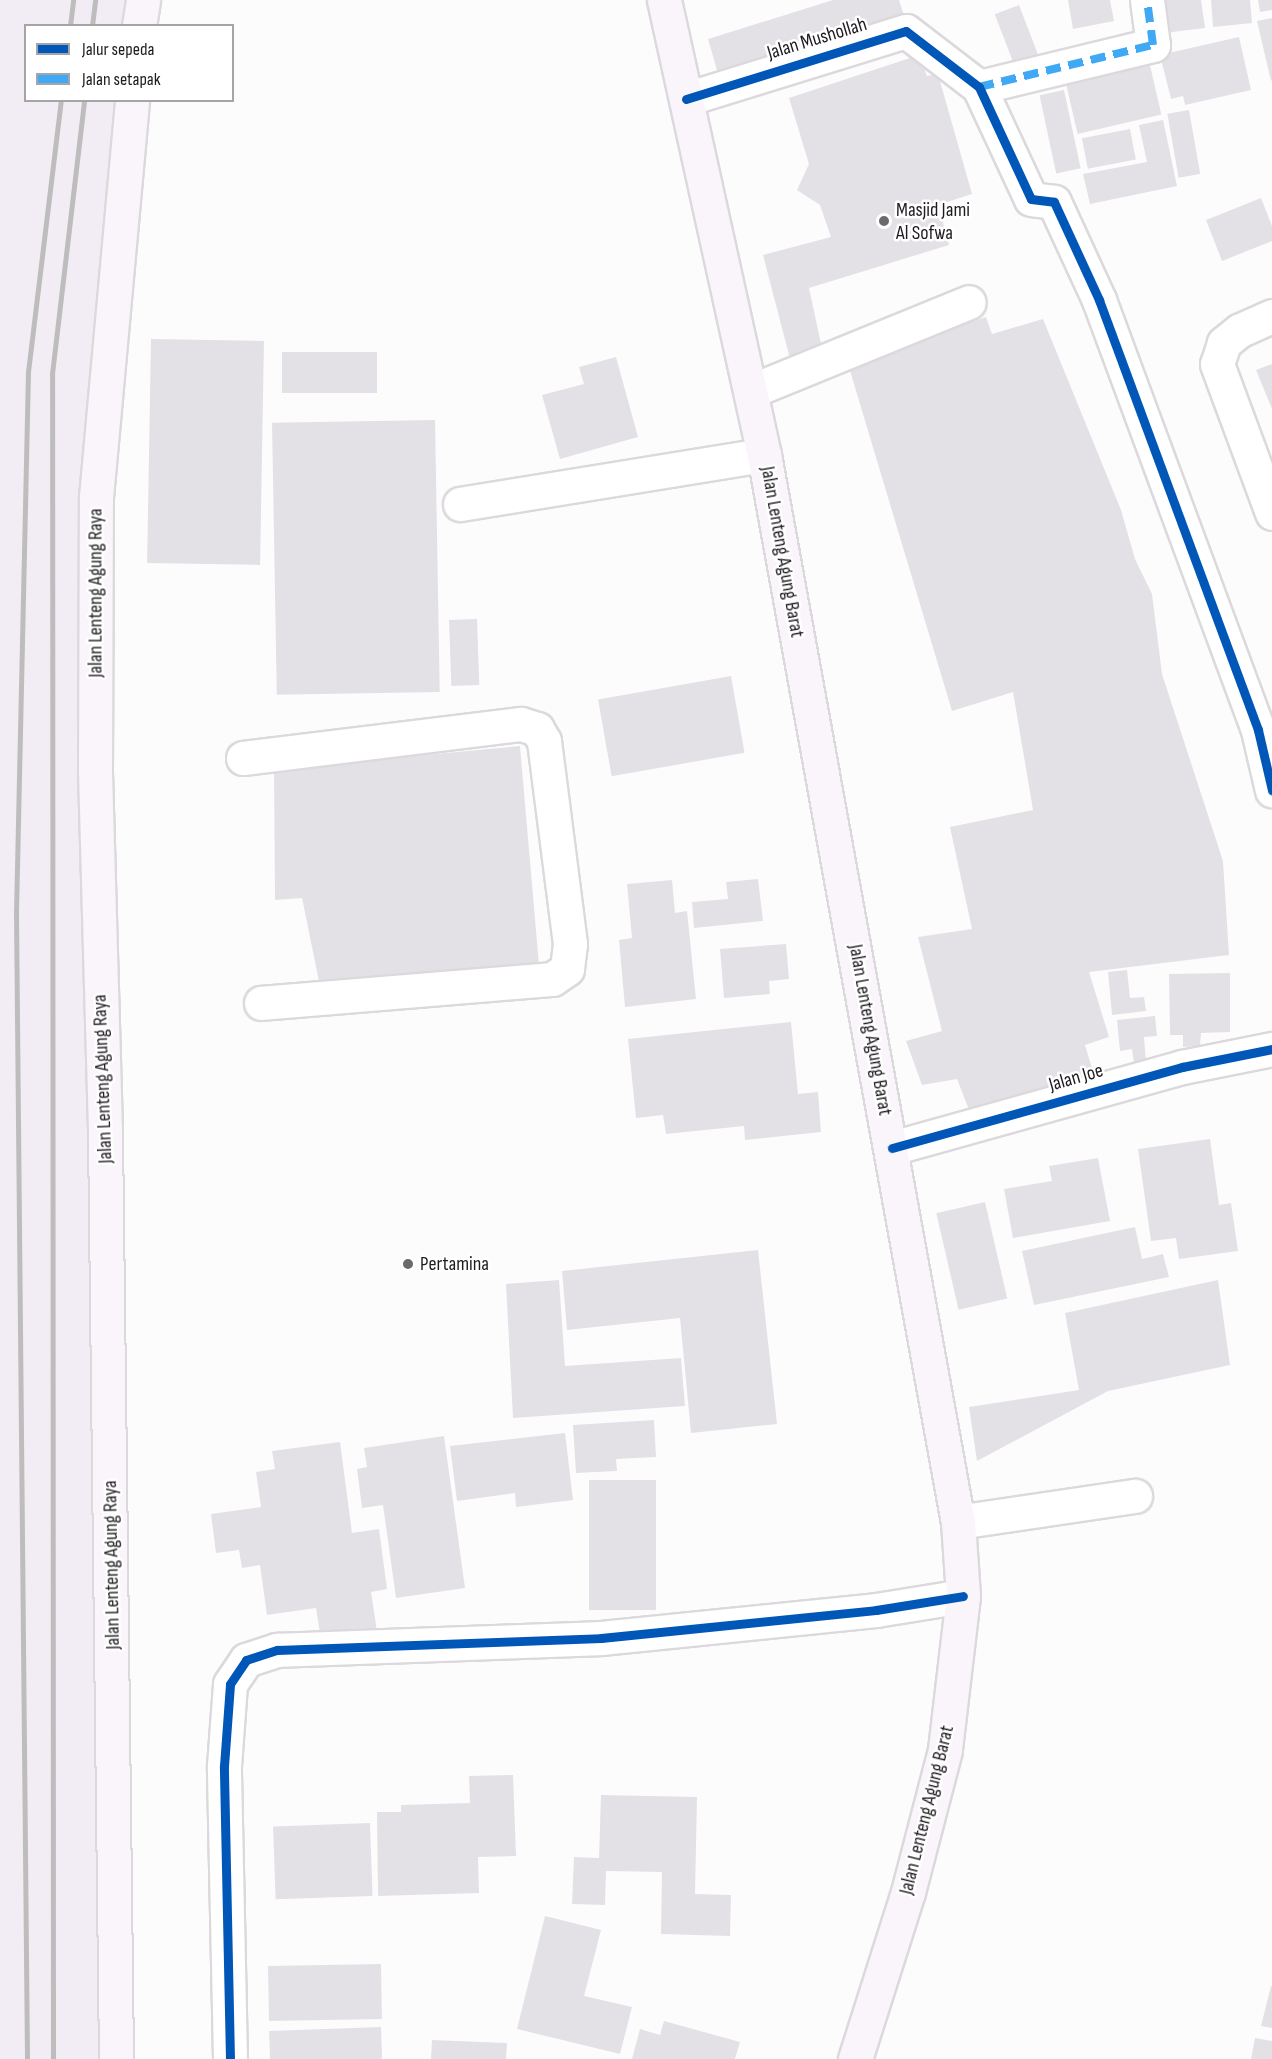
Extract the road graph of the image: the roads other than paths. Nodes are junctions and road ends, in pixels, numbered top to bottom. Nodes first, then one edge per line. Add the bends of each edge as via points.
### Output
1 (143, 0) edge
2 (664, 0) edge
3 (1147, 0) edge
4 (140, 24) edge
5 (975, 84) junction
6 (686, 99) junction
7 (132, 102) edge
8 (969, 302) dead end
9 (1272, 316) edge
10 (751, 391) junction
11 (764, 455) junction
12 (460, 504) dead end
13 (1272, 513) edge
14 (243, 758) dead end
15 (1272, 790) edge
16 (261, 1003) dead end
17 (1272, 1049) edge
18 (892, 1148) junction
19 (1135, 1496) dead end
20 (958, 1522) junction
21 (963, 1596) junction
22 (116, 2059) edge
23 (230, 2059) edge
24 (855, 2059) edge

1 - 4 main road
2 - 6 main road, Jalan Lenteng Agung Barat
3 - 5 street via 1153,45
5 - 6 street, Jalan Mushollah via 906,31
5 - 15 street via 1031,199 1054,202 1099,300 1258,730
6 - 10 main road, Jalan Lenteng Agung Barat
7 - 22 main road, Jalan Lenteng Agung Raya via 96,497 95,770 106,1142
8 - 10 street
9 - 13 street via 1240,330 1224,343 1216,364
10 - 11 main road, Jalan Lenteng Agung Barat
11 - 12 street
11 - 18 main road, Jalan Lenteng Agung Barat
14 - 16 street via 521,724 537,729 544,741 570,944 567,969 552,979
17 - 18 street, Jalan Joe via 1182,1067
18 - 20 main road, Jalan Lenteng Agung Barat
19 - 20 street
20 - 21 main road, Jalan Lenteng Agung Barat
21 - 23 street via 876,1610 612,1637 277,1650 246,1660 230,1684 224,1766
21 - 24 main road, Jalan Lenteng Agung Barat via 945,1750 908,1892

